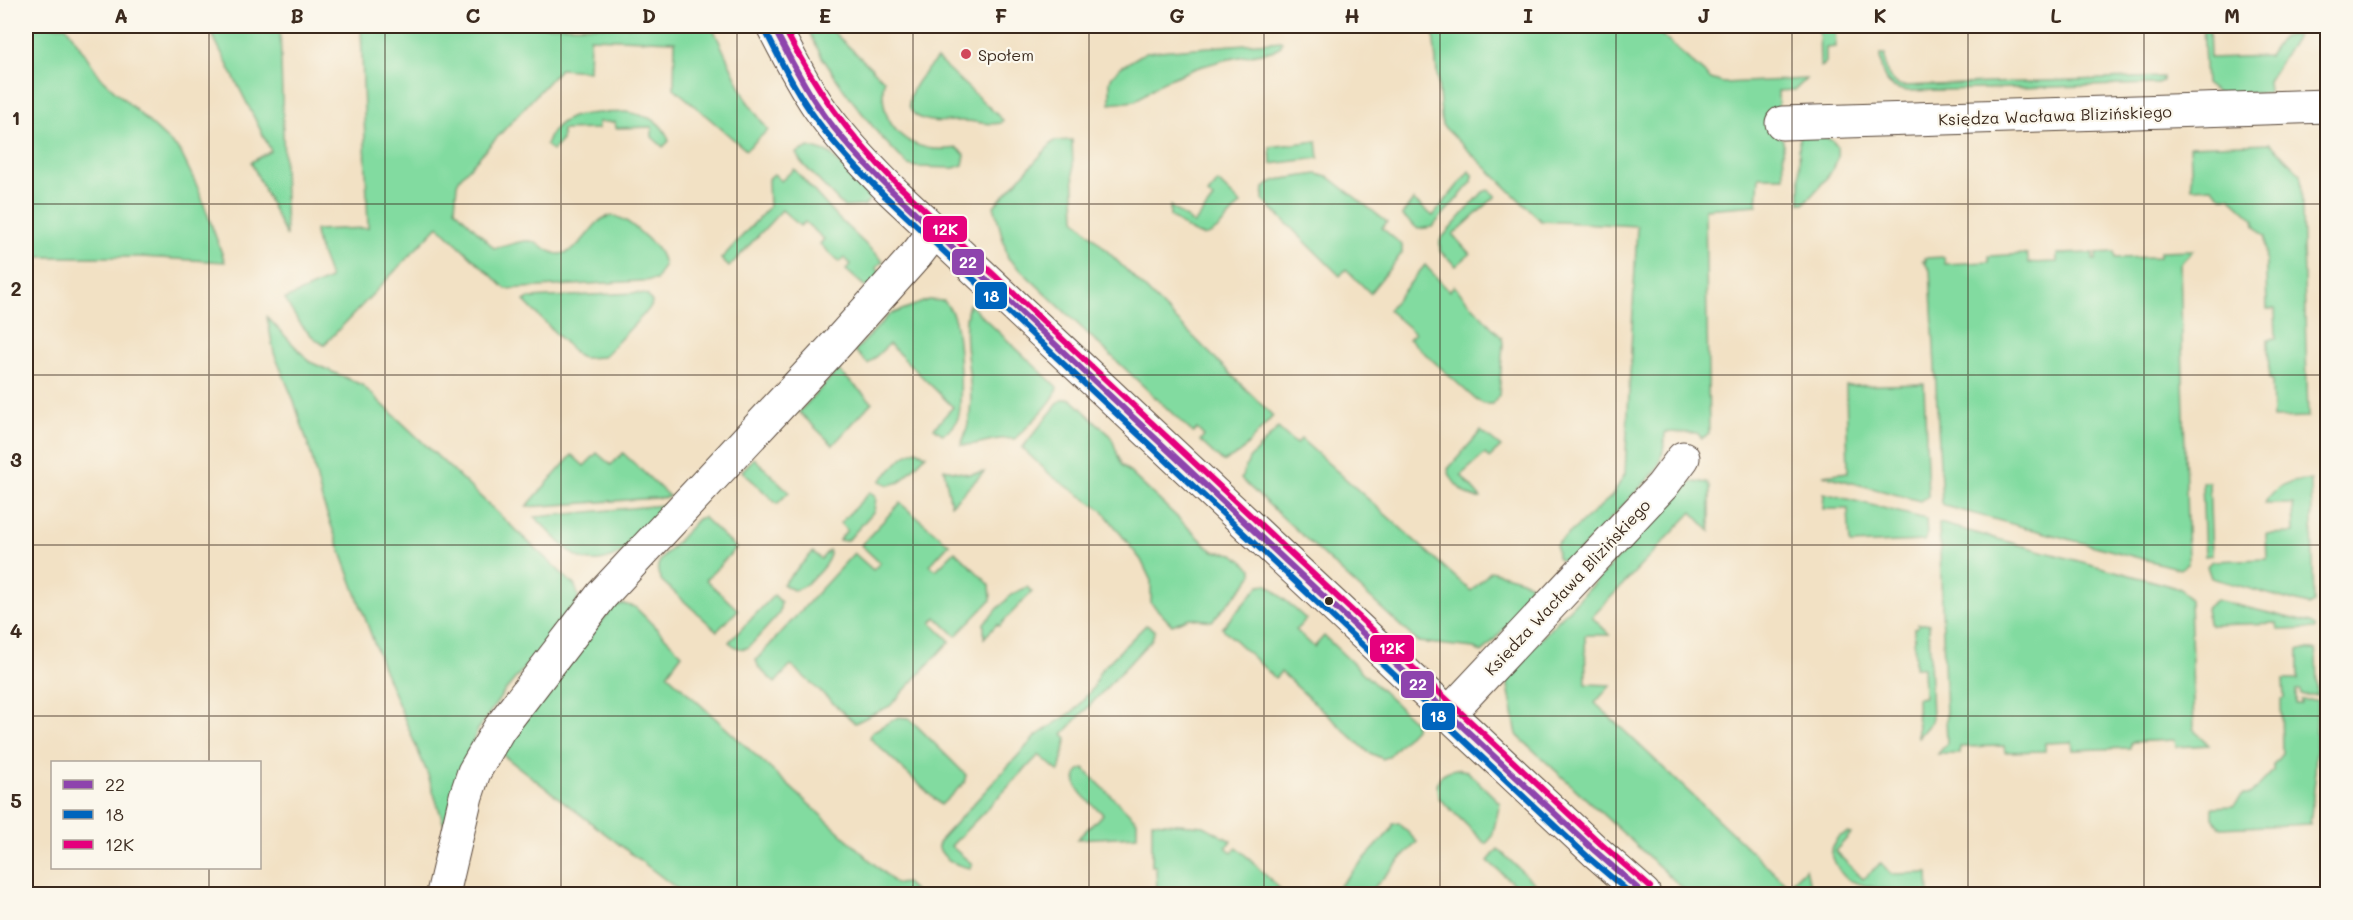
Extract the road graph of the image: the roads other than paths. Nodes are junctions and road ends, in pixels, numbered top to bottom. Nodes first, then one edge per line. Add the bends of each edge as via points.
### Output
1 (773, 26) edge
2 (2328, 106) edge
3 (1782, 123) dead end
4 (934, 232) junction
5 (1683, 458) dead end
6 (1449, 713) junction
7 (443, 894) edge
8 (1644, 894) edge

1 - 4 street via 791,63 852,150
2 - 3 street, Księdza Wacława Blizińskiego
4 - 6 street
4 - 7 street via 832,349 602,595 499,729 479,761 466,796
5 - 6 street, Księdza Wacława Blizińskiego via 1662,486
6 - 8 street

